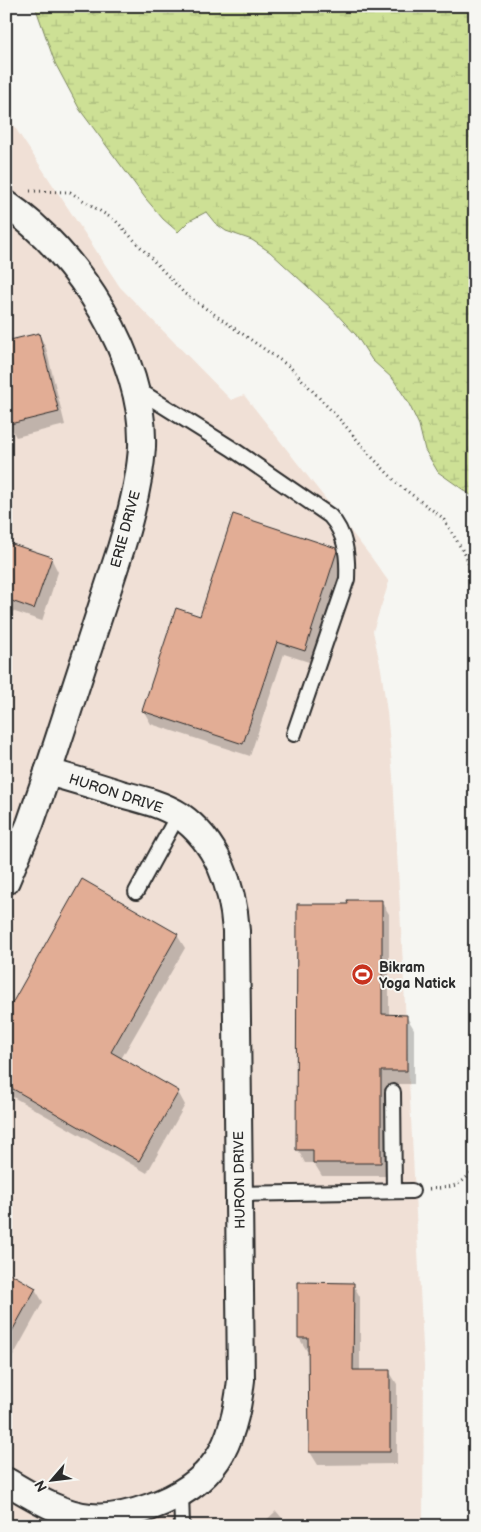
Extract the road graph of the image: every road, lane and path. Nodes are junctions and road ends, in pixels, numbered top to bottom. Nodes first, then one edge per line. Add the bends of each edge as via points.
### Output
1 (14, 197) edge
2 (135, 388) junction
3 (475, 586) edge
4 (294, 734) dead end
5 (48, 772) junction
6 (178, 815) junction
7 (6, 881) edge
8 (136, 892) dead end
9 (393, 1092) dead end
10 (475, 1167) edge
11 (394, 1191) junction
12 (412, 1191) joint
13 (239, 1194) junction
14 (6, 1481) edge
15 (181, 1493) junction
16 (182, 1526) edge

1 - 2 street, ERIE DRIVE via 32,224 90,292 108,320
1 - 3 path via 70,192 116,221 184,294 290,368 400,486 443,518 466,556
2 - 4 lane via 231,448 330,516 341,530 347,552 347,579
2 - 5 street, ERIE DRIVE via 142,448 138,481
5 - 6 street, HURON DRIVE via 166,808
5 - 7 street, ERIE DRIVE
6 - 8 lane
6 - 13 street, HURON DRIVE via 203,837 220,863 235,914
9 - 11 lane
10 - 12 path via 465,1180 454,1186
11 - 12 lane
11 - 13 lane
13 - 15 street, HURON DRIVE via 239,1400 234,1424 216,1463
14 - 15 street, HURON DRIVE via 61,1510 89,1517 113,1517 136,1512
15 - 16 lane

